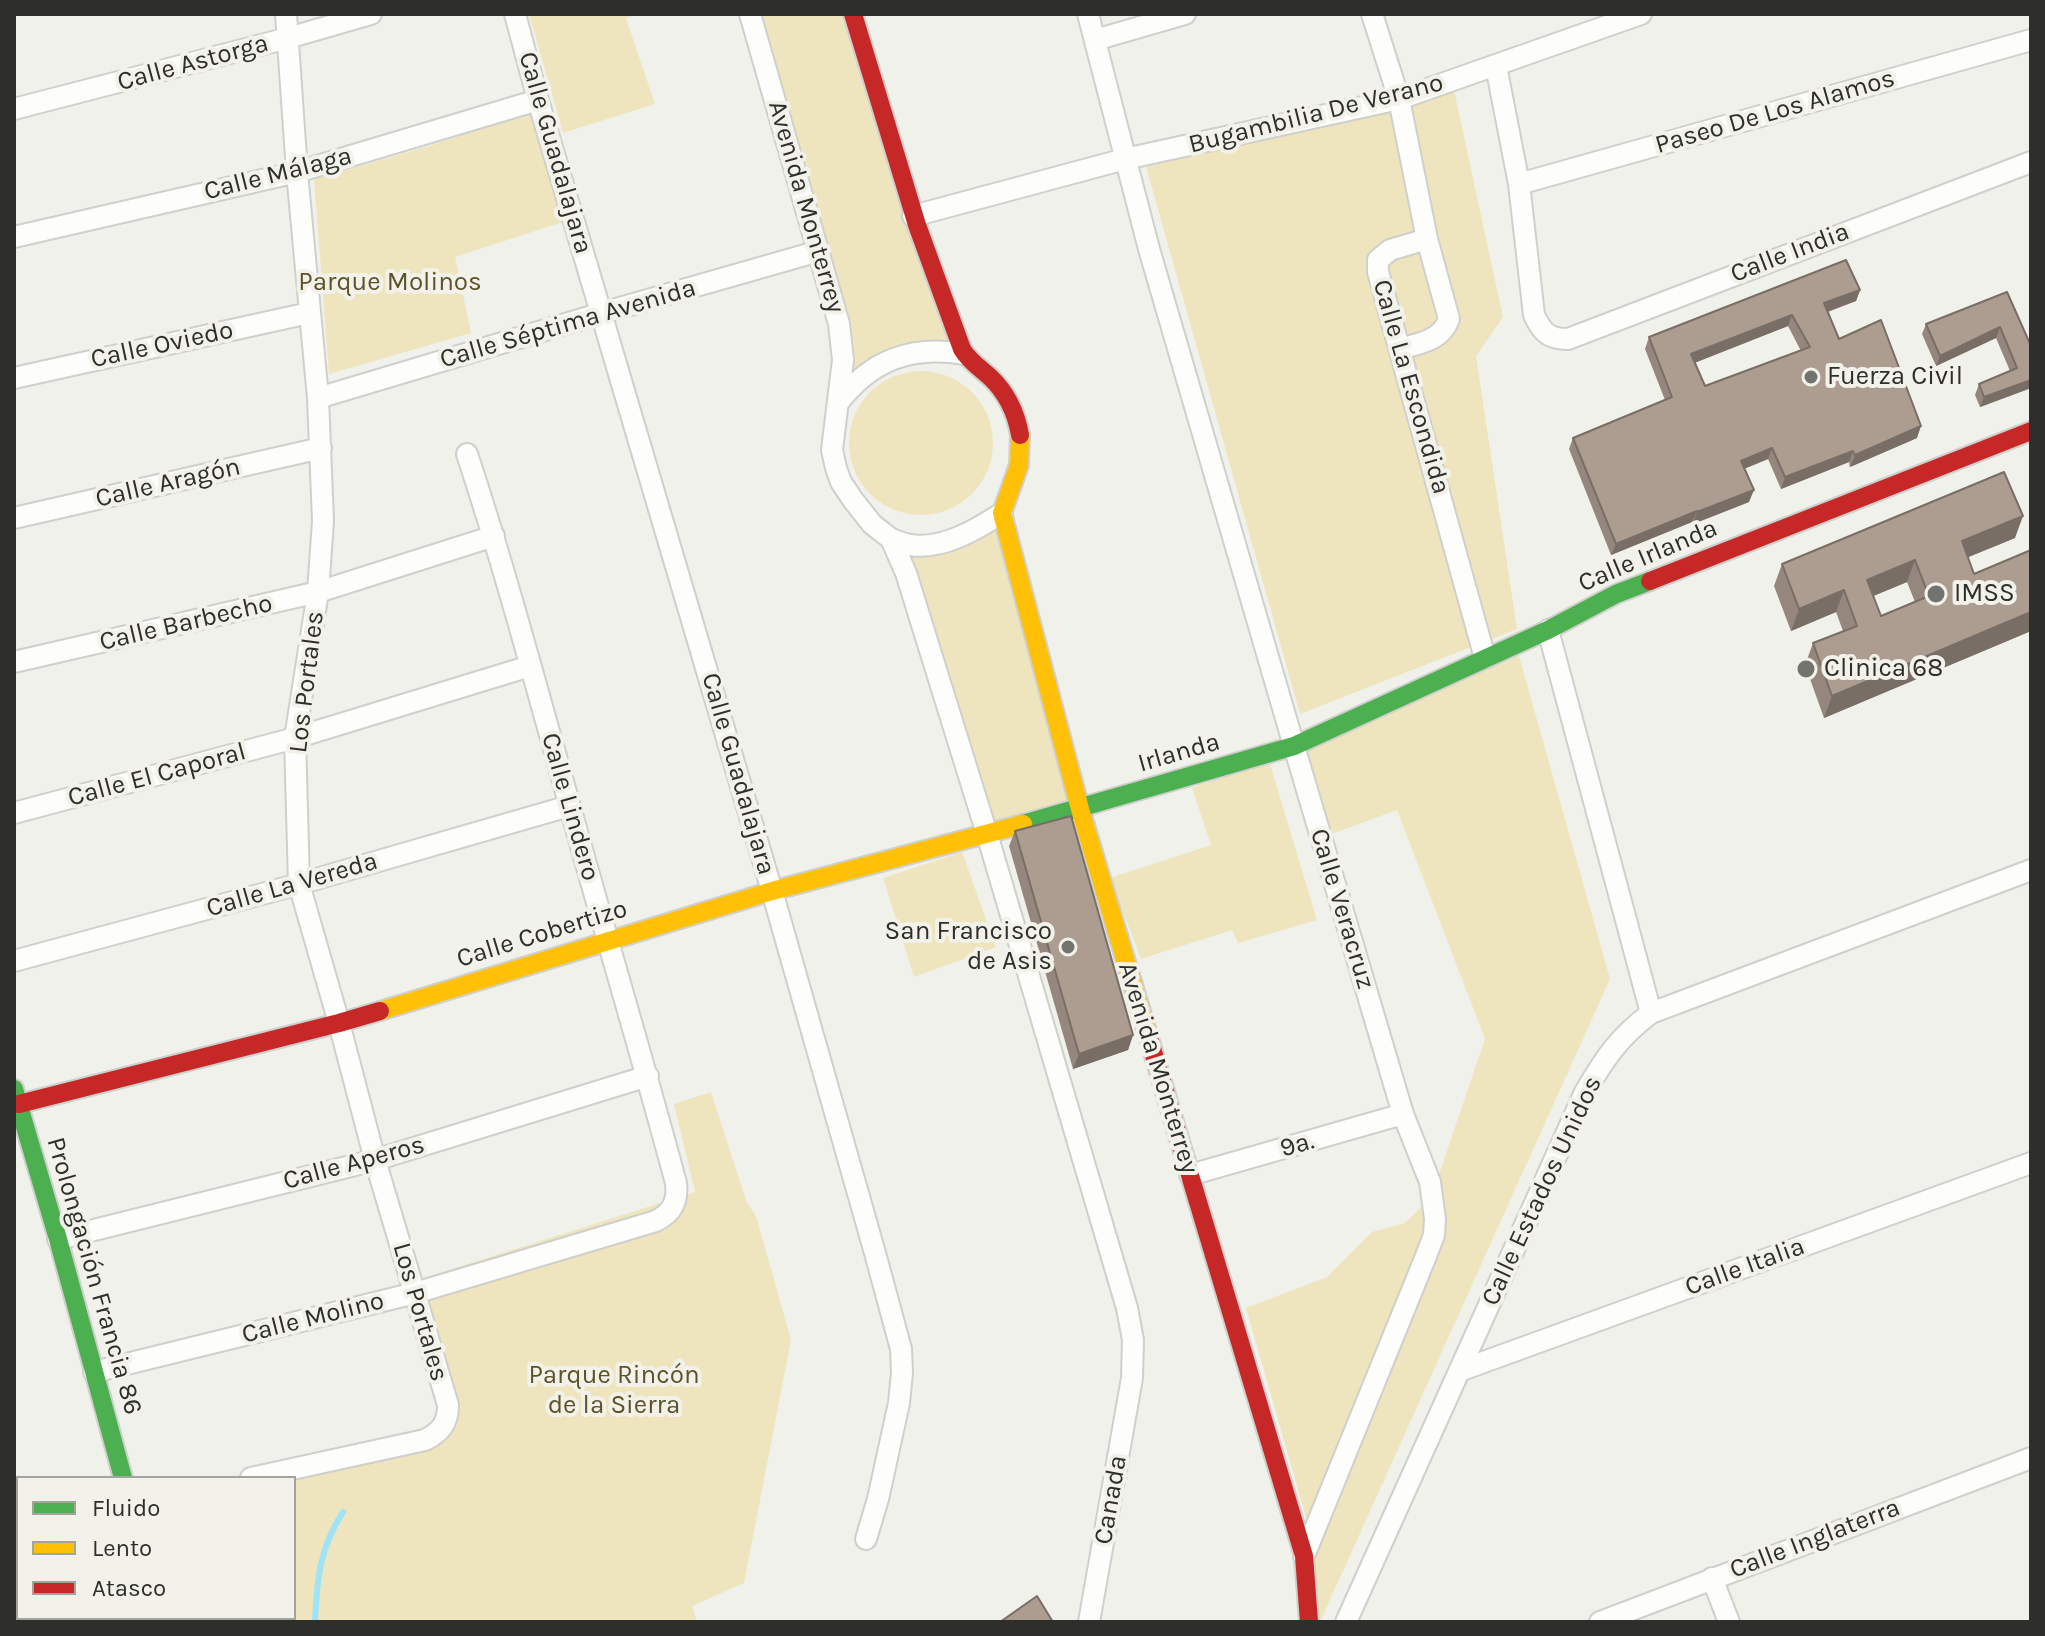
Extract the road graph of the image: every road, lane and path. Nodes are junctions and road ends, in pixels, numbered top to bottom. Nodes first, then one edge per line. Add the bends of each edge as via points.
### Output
1 (286, 14) edge
2 (371, 14) edge
3 (515, 14) edge
4 (750, 14) edge
5 (853, 14) edge
6 (1088, 14) edge
7 (1185, 14) edge
8 (1372, 14) edge
9 (1641, 14) edge
10 (1610, 19) edge
11 (288, 38) junction
12 (1095, 40) junction
13 (2031, 40) edge
14 (1496, 66) junction
15 (1399, 99) junction
16 (538, 100) junction
17 (14, 109) edge
18 (1125, 159) junction
19 (2031, 162) edge
20 (297, 172) junction
21 (1519, 184) junction
22 (913, 216) junction
23 (14, 237) edge
24 (1427, 239) junction
25 (819, 251) junction
26 (309, 313) junction
27 (602, 313) junction
28 (1400, 349) junction
29 (964, 354) junction
30 (14, 378) edge
31 (318, 398) junction
32 (838, 403) junction
33 (2031, 431) edge
34 (321, 448) junction
35 (467, 454) dead end
36 (1002, 513) junction
37 (14, 518) edge
38 (494, 536) junction
39 (891, 539) junction
40 (318, 592) junction
41 (1548, 630) junction
42 (1485, 658) junction
43 (14, 662) edge
44 (530, 666) junction
45 (295, 738) junction
46 (1294, 746) junction
47 (569, 806) junction
48 (1080, 809) junction
49 (14, 813) edge
50 (987, 834) junction
51 (2031, 870) edge
52 (299, 884) junction
53 (772, 891) junction
54 (607, 940) junction
55 (14, 961) edge
56 (1651, 1013) junction
57 (339, 1023) junction
58 (648, 1076) junction
59 (16, 1096) edge
60 (1403, 1114) junction
61 (375, 1160) junction
62 (2031, 1163) edge
63 (1190, 1175) junction
64 (667, 1215) joint
65 (58, 1239) junction
66 (415, 1293) junction
67 (1459, 1371) junction
68 (94, 1372) junction
69 (1132, 1378) joint
70 (2031, 1458) edge
71 (122, 1476) edge
72 (260, 1476) edge
73 (866, 1539) dead end
74 (1304, 1556) junction
75 (1712, 1578) junction
76 (1089, 1622) edge
77 (1309, 1622) edge
78 (1346, 1622) edge
79 (1600, 1622) edge
80 (1729, 1622) edge

1 - 11 street, Los Portales
2 - 11 street, Calle Astorga
3 - 16 street, Calle Guadalajara
4 - 25 street, Avenida Monterrey
5 - 22 street
6 - 12 street, Calle Veracruz
7 - 12 street
8 - 15 street
9 - 10 street, Bugambilia De Verano
10 - 14 street, Bugambilia De Verano
11 - 17 street, Calle Astorga
11 - 20 street, Los Portales
12 - 18 street, Calle Veracruz
13 - 21 street, Paseo De Los Alamos
14 - 15 street, Bugambilia De Verano
14 - 21 street
15 - 18 street, Bugambilia De Verano
15 - 24 street
16 - 20 street, Calle Málaga
16 - 27 street, Calle Guadalajara
18 - 22 street
18 - 46 street, Calle Veracruz
19 - 21 street, Calle India via 1568,339 1549,336 1534,315
20 - 23 street, Calle Málaga
20 - 26 street, Los Portales
22 - 29 street
24 - 28 street via 1449,319 1435,338
24 - 28 street, Calle La Escondida via 1390,250 1378,260
25 - 27 street, Calle Séptima Avenida
25 - 32 street, Avenida Monterrey via 839,324 843,360
26 - 30 street, Calle Oviedo
26 - 31 street, Los Portales
27 - 31 street, Calle Séptima Avenida
27 - 53 street, Calle Guadalajara
28 - 42 street, Calle La Escondida
29 - 32 street via 926,351 877,366
29 - 36 street via 990,377 1014,411 1022,455
31 - 34 street, Los Portales
32 - 39 street, Avenida Monterrey via 832,450 841,482 872,524
33 - 41 street, Calle Irlanda via 1616,594
34 - 37 street, Calle Aragón
34 - 40 street, Los Portales
35 - 38 street, Calle Lindero
36 - 39 street via 976,530 932,544
36 - 48 street, Avenida Monterrey
38 - 40 street, Calle Barbecho
38 - 44 street, Calle Lindero
39 - 50 street, Avenida Monterrey
40 - 43 street, Calle Barbecho
40 - 45 street, Los Portales
41 - 42 street, Calle Irlanda
41 - 56 street
42 - 46 street, Calle Irlanda
44 - 45 street, Calle El Caporal
44 - 47 street, Calle Lindero
45 - 49 street, Calle El Caporal
45 - 52 street, Los Portales
46 - 48 street, Irlanda
46 - 60 street, Calle Veracruz
47 - 52 street, Calle La Vereda
47 - 54 street, Calle Lindero
48 - 50 street, Calle Cobertizo
48 - 63 street, Avenida Monterrey
50 - 53 street, Calle Cobertizo
50 - 69 street, Avenida Monterrey via 1127,1308
51 - 56 street, Calle Estados Unidos
52 - 55 street, Calle La Vereda
52 - 57 street, Los Portales
53 - 54 street, Calle Cobertizo
53 - 73 street, Calle Guadalajara via 901,1349 899,1403
54 - 57 street, Calle Cobertizo
54 - 58 street, Calle Lindero
56 - 67 street, Calle Estados Unidos via 1616,1044 1585,1092
57 - 59 street, Calle Cobertizo
57 - 61 street, Los Portales
58 - 61 street, Calle Aperos
58 - 64 street, Calle Lindero via 678,1196
59 - 65 street, Prolongación Francia 86
60 - 63 street, 9a.
60 - 74 street, Calle Veracruz via 1430,1182 1434,1235
61 - 65 street, Calle Aperos
61 - 66 street, Los Portales
62 - 67 street, Calle Italia
63 - 74 street, Avenida Monterrey
64 - 66 street, Calle Molino
65 - 68 street, Prolongación Francia 86
66 - 68 street, Calle Molino
66 - 72 street, Los Portales via 448,1405 444,1426 425,1440
67 - 78 street, Calle Estados Unidos
68 - 71 street, Prolongación Francia 86
69 - 76 street, Canada
70 - 75 street, Calle Inglaterra
74 - 77 street, Avenida Monterrey
75 - 79 street, Calle Inglaterra
75 - 80 street

